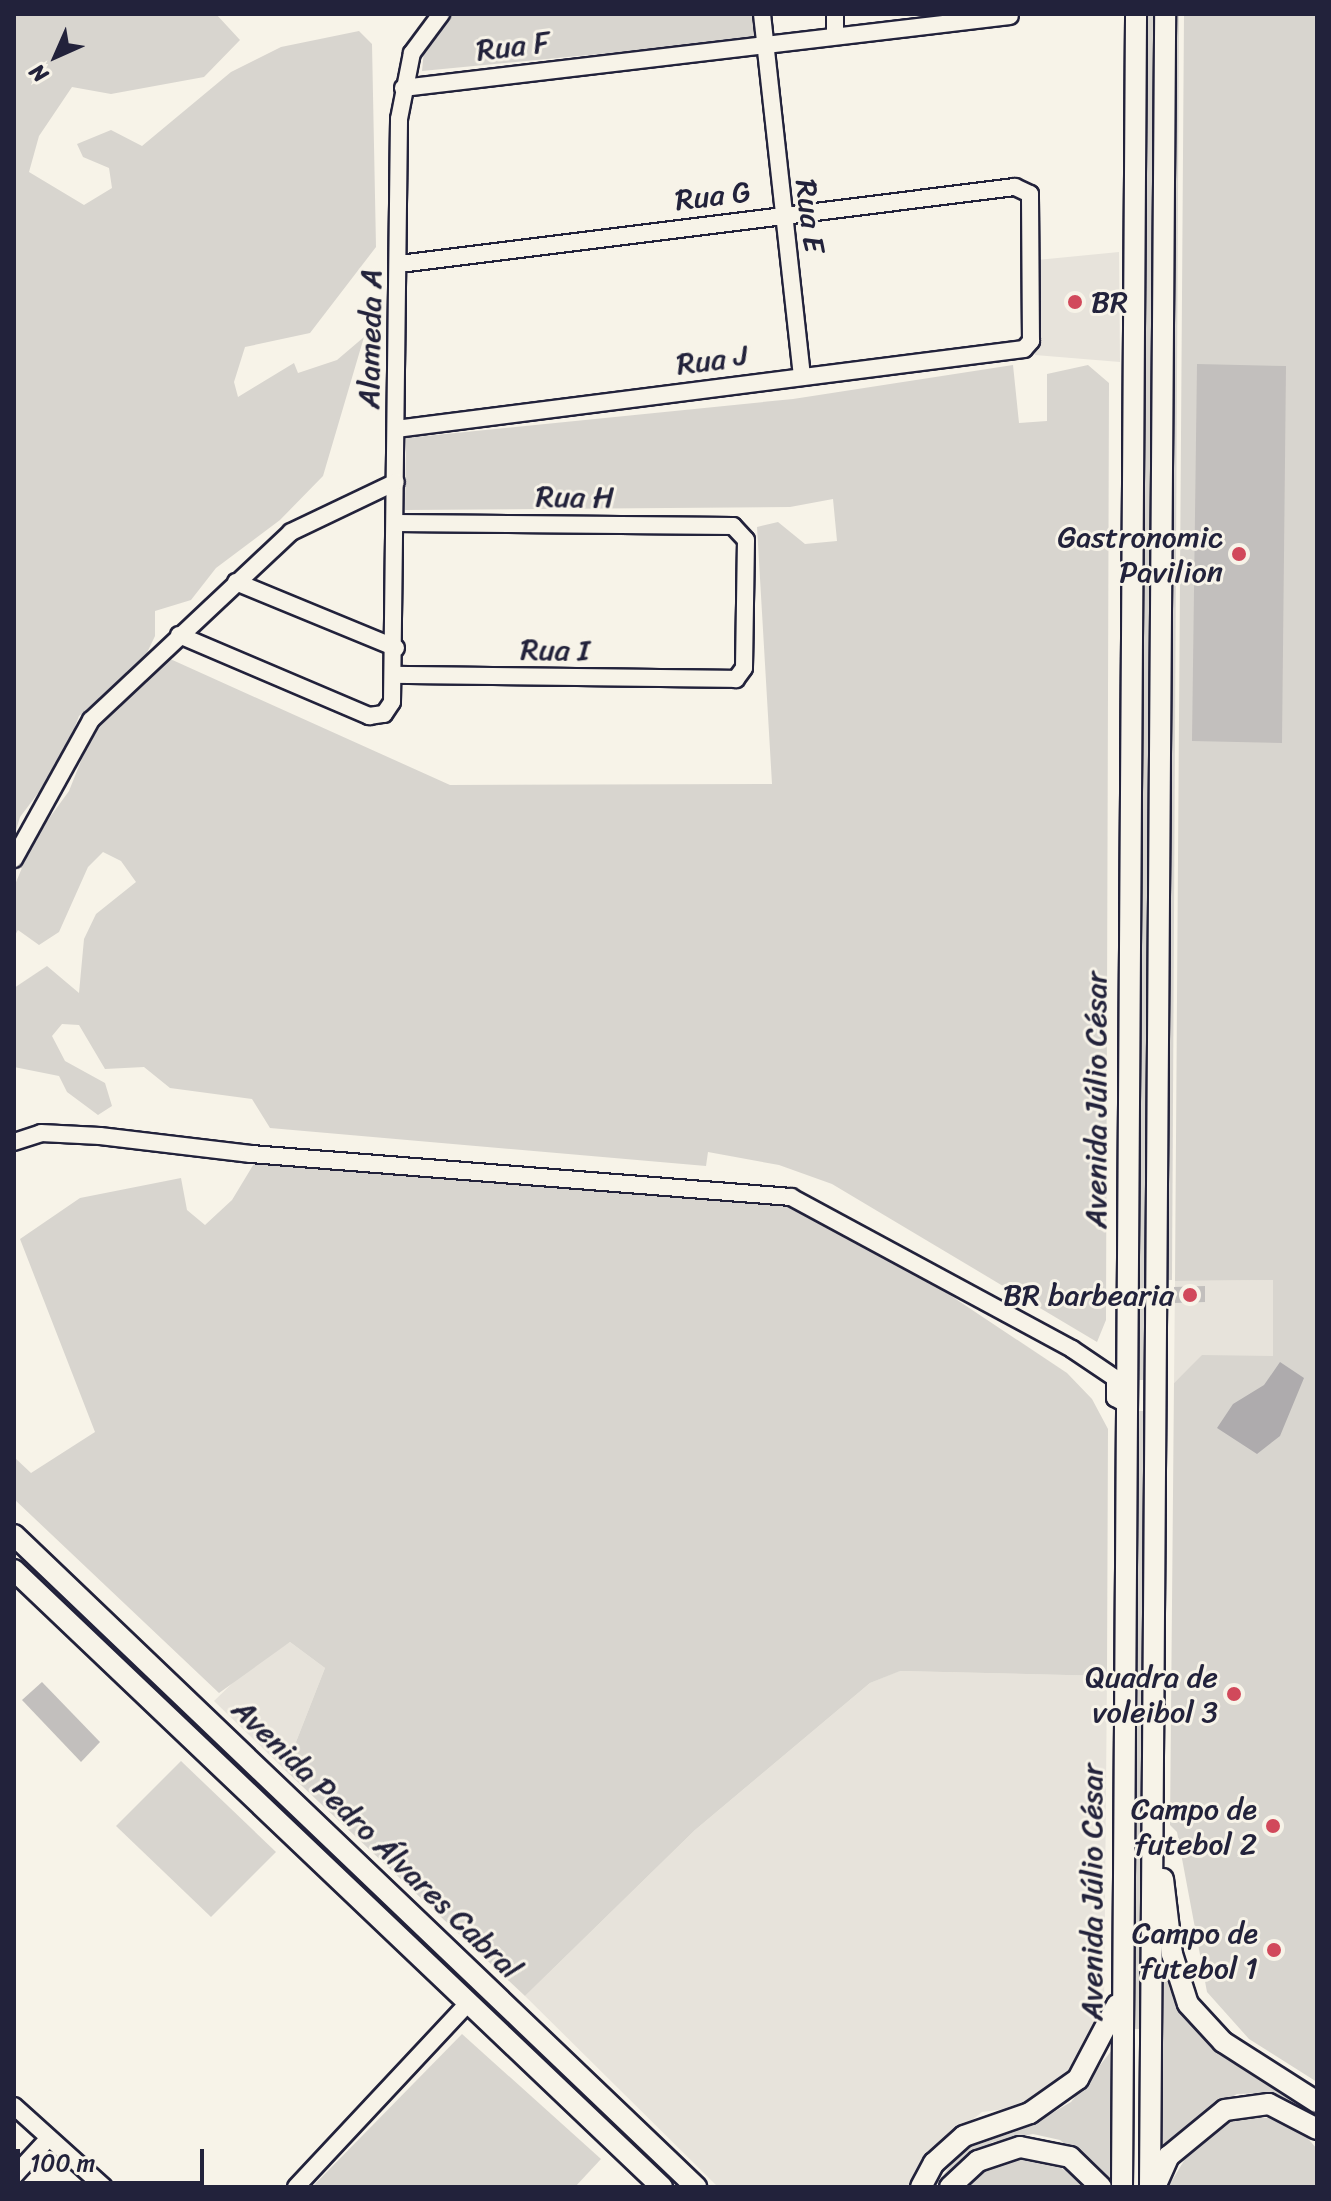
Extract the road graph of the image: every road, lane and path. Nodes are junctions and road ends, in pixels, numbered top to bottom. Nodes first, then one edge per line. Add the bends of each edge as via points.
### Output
1 (441, 14) edge
2 (762, 14) edge
3 (835, 14) edge
4 (1136, 14) edge
5 (1165, 14) edge
6 (1010, 16) dead end
7 (912, 21) edge
8 (835, 36) junction
9 (762, 45) junction
10 (403, 88) junction
11 (781, 216) junction
12 (399, 264) junction
13 (1031, 341) joint
14 (802, 377) junction
15 (396, 429) junction
16 (396, 482) junction
17 (396, 523) junction
18 (236, 582) junction
19 (179, 635) junction
20 (396, 648) junction
21 (396, 675) junction
22 (712, 680) joint
23 (14, 859) edge
24 (14, 1142) edge
25 (1124, 1403) junction
26 (14, 1535) edge
27 (14, 1570) edge
28 (1153, 1799) junction
29 (1121, 1994) junction
30 (468, 2003) junction
31 (1317, 2102) edge
32 (14, 2106) edge
33 (1317, 2129) edge
34 (48, 2139) junction
35 (14, 2176) edge
36 (300, 2185) edge
37 (104, 2187) edge
38 (662, 2187) edge
39 (696, 2187) edge
40 (921, 2187) edge
41 (950, 2187) edge
42 (1101, 2187) edge
43 (1122, 2187) edge
44 (1152, 2187) edge

1 - 10 street, Alameda A via 412,53
2 - 9 street, Rua E
3 - 8 street
4 - 25 main road, Avenida Júlio César
5 - 28 main road, Avenida Júlio César
6 - 7 street, Rua F
7 - 8 street, Rua F
8 - 9 street, Rua F
9 - 10 street, Rua F
9 - 11 street, Rua E
10 - 12 street, Alameda A
11 - 12 street, Rua G
11 - 13 street, Rua G via 1021,186 1030,194
11 - 14 street, Rua E
12 - 15 street, Alameda A
13 - 14 street, Rua J via 1024,349
14 - 15 street, Rua J
15 - 16 street, Alameda A
16 - 17 street, Alameda A
16 - 18 street via 291,532
17 - 20 street, Alameda A
17 - 22 street, Rua H via 733,526 746,540 744,668 736,679
18 - 19 street
18 - 20 street
19 - 21 street, Alameda A via 369,716 388,709
19 - 23 street via 91,720
20 - 21 street, Alameda A
21 - 22 street, Rua I
24 - 25 street via 41,1133 100,1136 251,1154 791,1197 1072,1349 1115,1378 1115,1398
25 - 29 main road, Avenida Júlio César
26 - 39 main road, Avenida Pedro Álvares Cabral
27 - 30 main road, Avenida Pedro Álvares Cabral
28 - 31 main road via 1172,1954 1188,2004 1223,2042
28 - 44 main road, Avenida Júlio César
29 - 40 main road via 1078,2079 1030,2113 964,2136 934,2163
29 - 43 main road, Avenida Júlio César
30 - 36 street
30 - 38 main road, Avenida Pedro Álvares Cabral
32 - 34 street
33 - 44 main road via 1269,2104 1225,2110 1169,2156
34 - 35 street
34 - 37 street
41 - 42 main road via 978,2161 1020,2147 1070,2157

